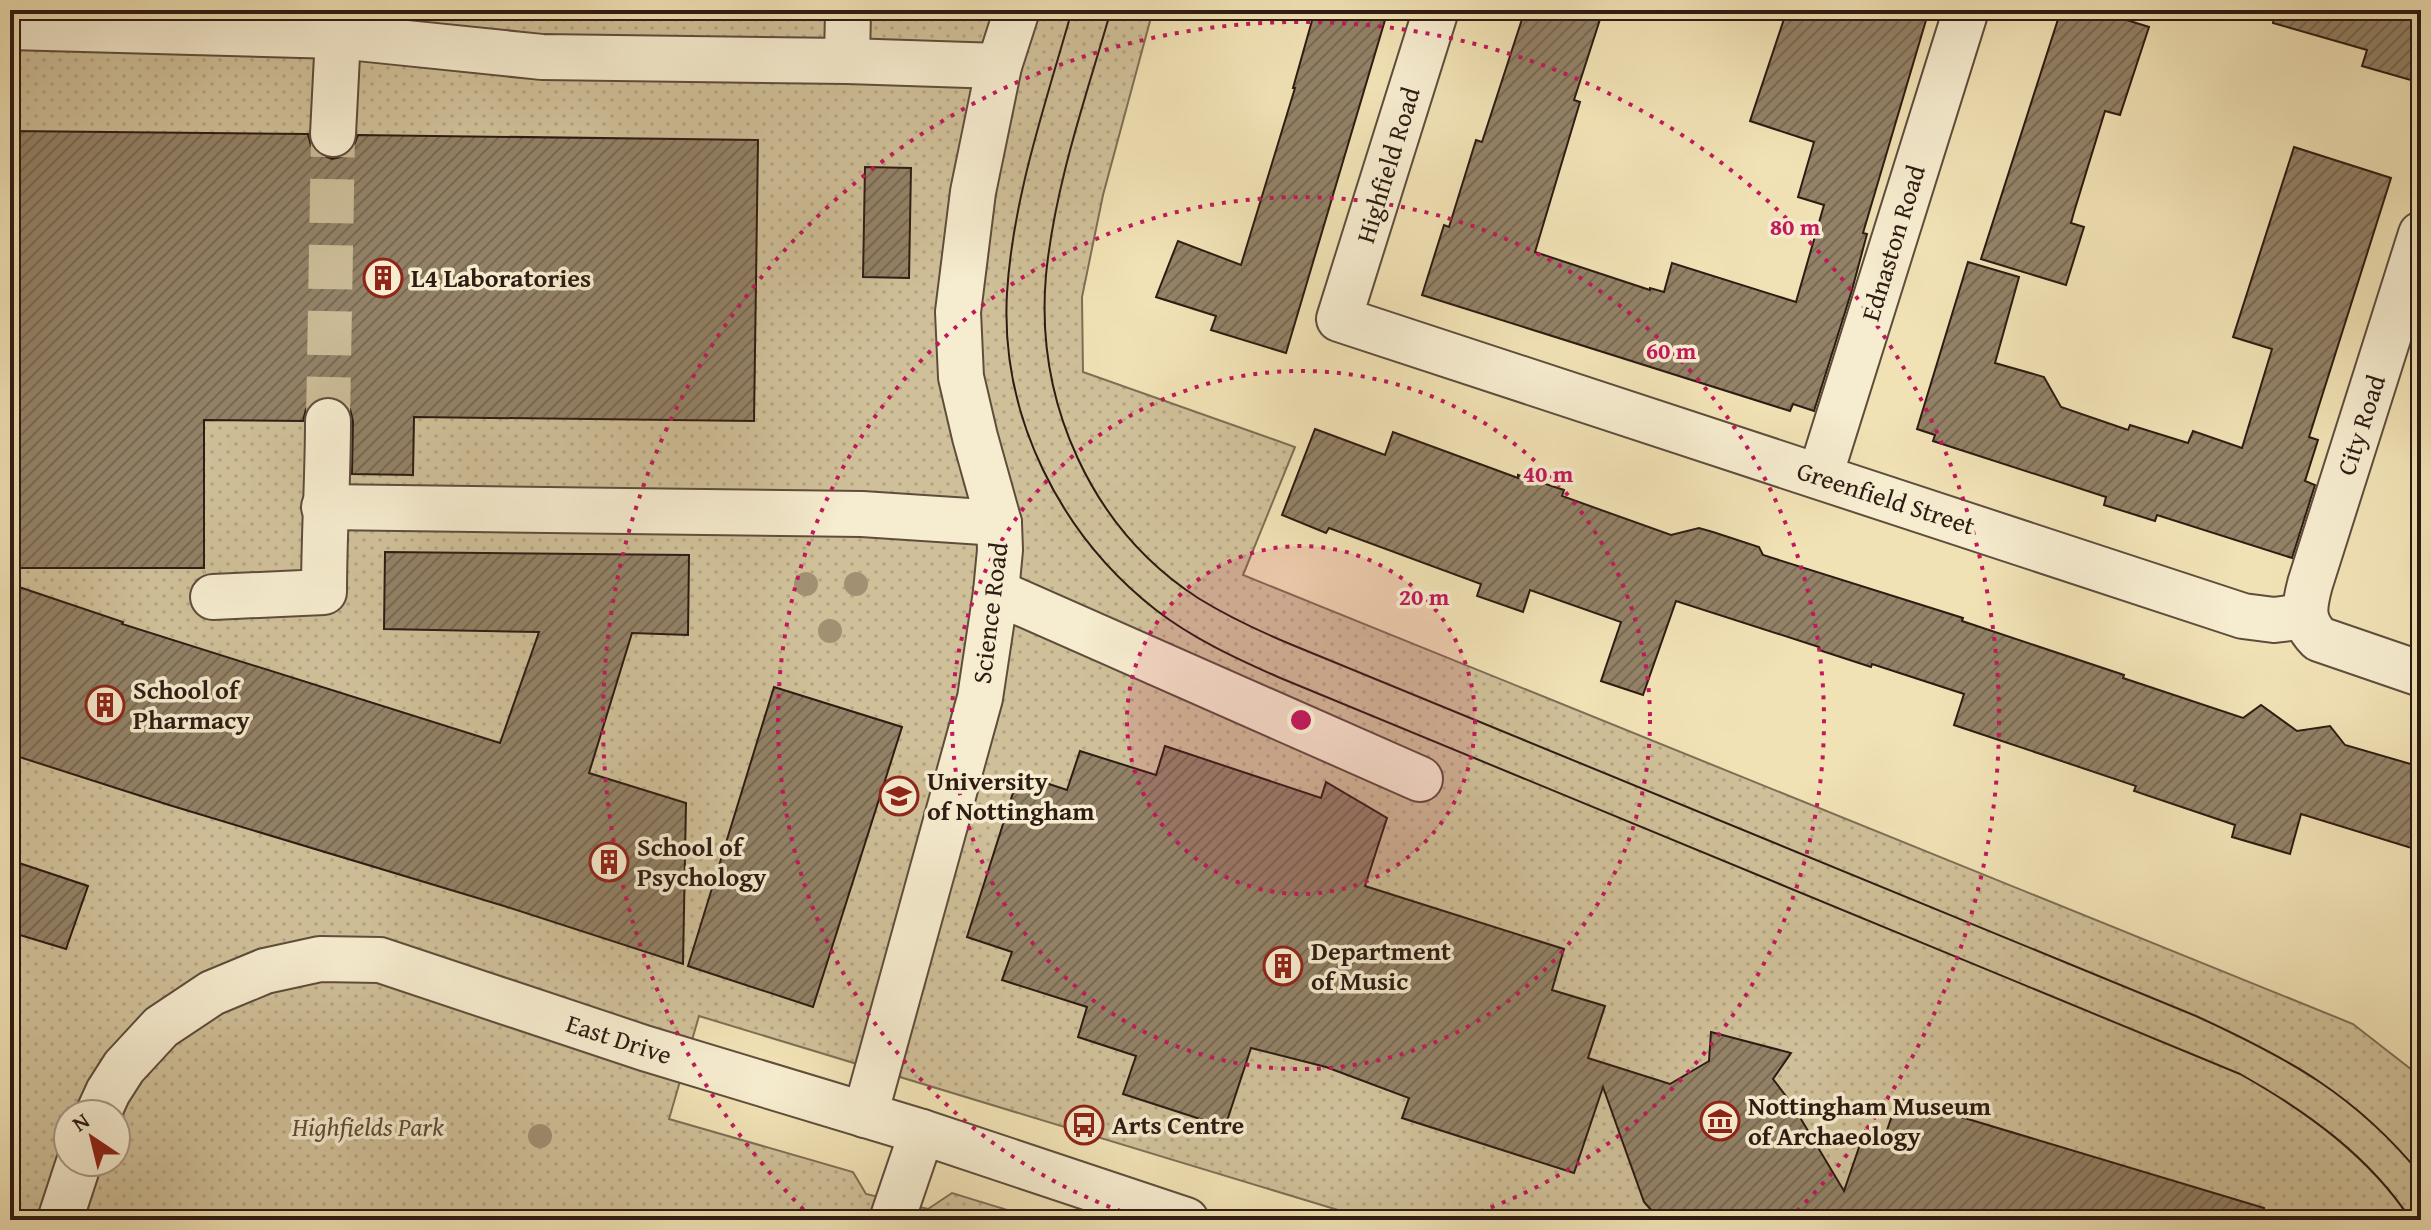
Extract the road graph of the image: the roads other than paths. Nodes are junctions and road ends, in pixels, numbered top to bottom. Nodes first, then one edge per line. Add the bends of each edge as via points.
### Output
1 (848, 10) edge
2 (1017, 10) edge
3 (1436, 10) edge
4 (1966, 10) edge
5 (329, 23) edge
6 (10, 27) edge
7 (847, 61) junction
8 (999, 66) junction
9 (333, 134) tunnel mouth
10 (2421, 234) edge
11 (1339, 319) joint
12 (328, 421) tunnel mouth
13 (1820, 476) junction
14 (324, 507) junction
15 (999, 523) junction
16 (996, 592) junction
17 (213, 597) dead end
18 (2305, 616) junction
19 (2421, 674) edge
20 (1420, 779) dead end
21 (105, 1098) edge
22 (865, 1115) junction
23 (922, 1132) junction
24 (74, 1178) edge
25 (60, 1220) edge
26 (892, 1220) edge
27 (1186, 1220) edge

1 - 7 street
2 - 8 street, Science Road
3 - 11 street, Highfield Road
4 - 13 street, Ednaston Road
5 - 6 street
5 - 7 street via 542,57
5 - 9 street
7 - 8 street
8 - 15 street, Science Road via 973,192 958,312 961,377
10 - 18 street, City Road via 2310,584
11 - 13 street, Greenfield Street
12 - 14 street
13 - 18 street, Greenfield Street via 2243,616
14 - 15 street via 862,514
14 - 17 street via 324,592
15 - 16 street, Science Road
16 - 20 street
16 - 22 street, Science Road via 980,698
18 - 19 street via 2319,639
21 - 22 street, East Drive via 124,1067 161,1027 212,993 265,971 320,959 380,960
22 - 23 street, East Drive
23 - 26 street
23 - 27 street, East Drive
24 - 25 street

